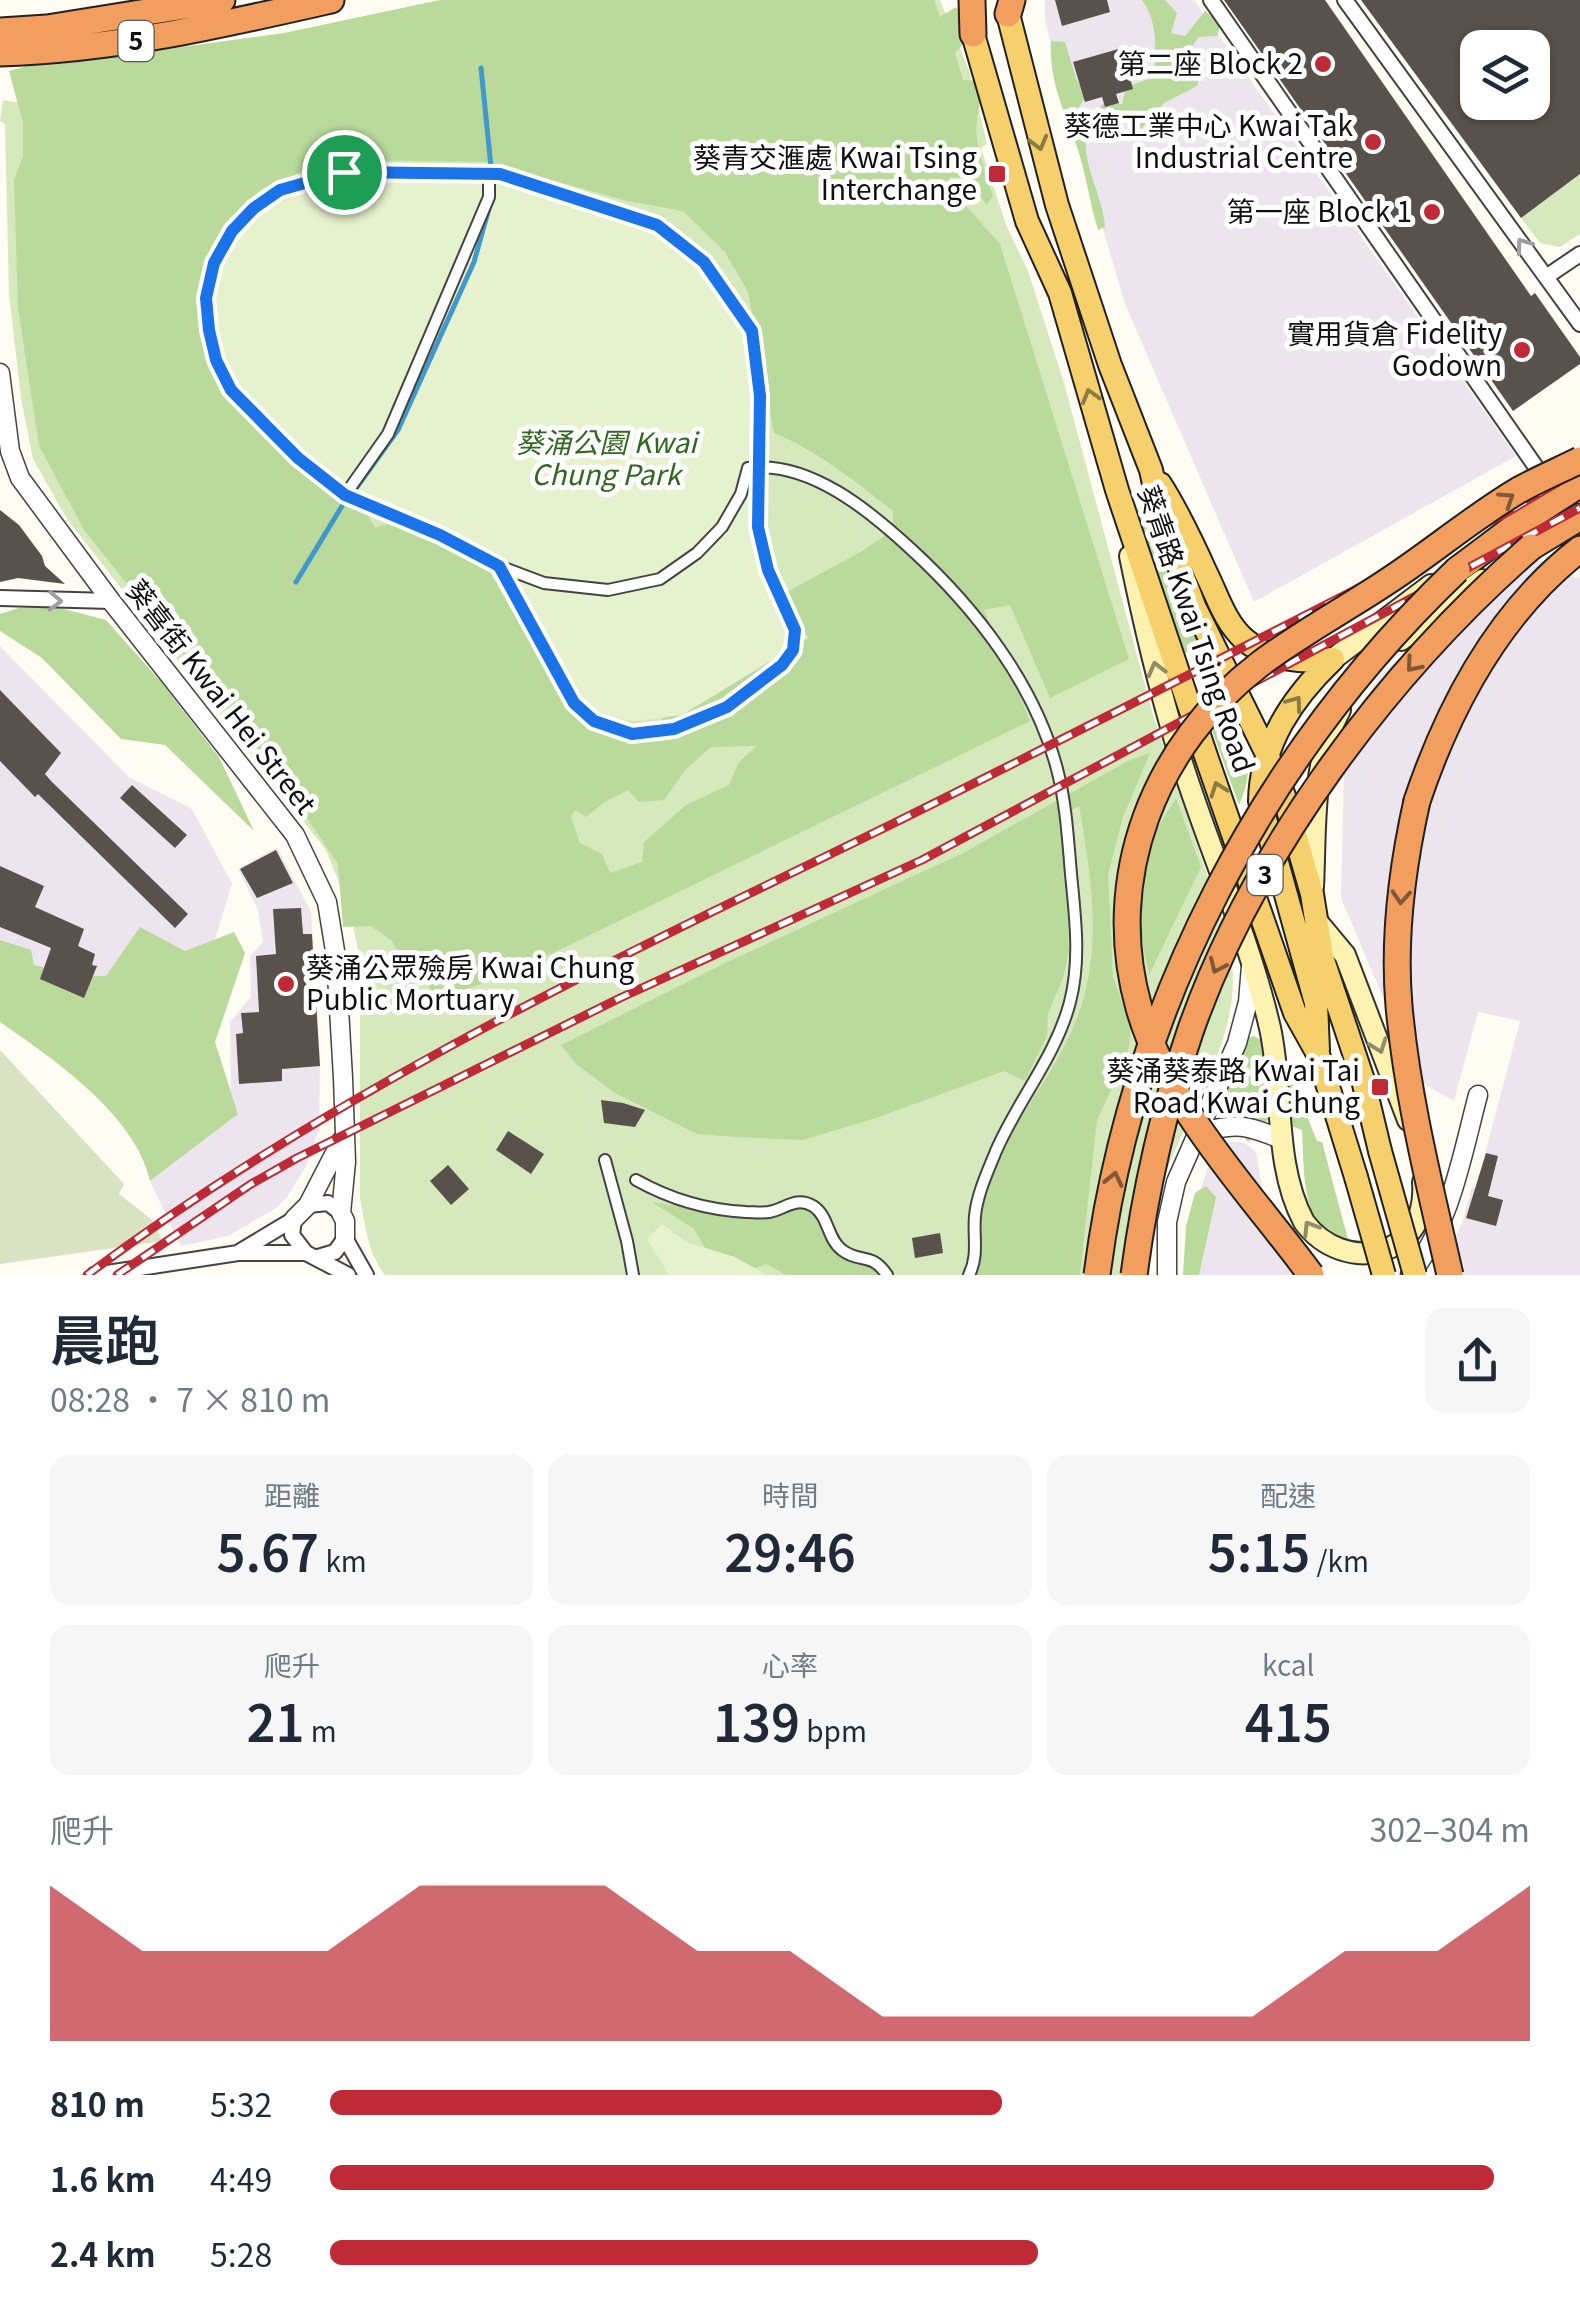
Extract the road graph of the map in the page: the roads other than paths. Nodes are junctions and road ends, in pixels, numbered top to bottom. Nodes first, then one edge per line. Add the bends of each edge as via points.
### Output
1 (222, 0) edge
2 (331, 0) edge
3 (959, 0) edge
4 (972, 0) edge
5 (1210, 0) edge
6 (1344, 0) edge
7 (1008, 5) edge
8 (0, 31) edge
9 (972, 34) junction
10 (47, 40) junction
11 (0, 53) edge
12 (489, 174) junction
13 (1580, 254) edge
14 (1546, 277) junction
15 (1580, 324) edge
16 (1, 385) edge
17 (1580, 460) edge
18 (759, 466) junction
19 (1150, 470) junction
20 (0, 475) edge
21 (1580, 475) edge
22 (20, 478) junction
23 (1580, 484) edge
24 (1118, 490) junction
25 (1554, 493) junction
26 (345, 495) junction
27 (1577, 513) edge
28 (1580, 549) edge
29 (499, 566) junction
30 (0, 598) edge
31 (111, 601) junction
32 (1382, 654) junction
33 (1333, 659) junction
34 (1267, 754) junction
35 (1284, 796) junction
36 (1312, 894) junction
37 (1320, 925) junction
38 (1251, 961) junction
39 (1318, 1054) junction
40 (1478, 1095) dead end
41 (1199, 1133) junction
42 (343, 1136) junction
43 (1283, 1140) junction
44 (605, 1160) dead end
45 (636, 1180) dead end
46 (308, 1204) junction
47 (341, 1213) junction
48 (294, 1219) junction
49 (345, 1238) junction
50 (238, 1253) junction
51 (312, 1255) junction
52 (94, 1275) edge
53 (348, 1275) edge
54 (366, 1275) edge
55 (633, 1275) edge
56 (887, 1275) edge
57 (969, 1275) edge
58 (1097, 1275) edge
59 (1134, 1275) edge
60 (1167, 1275) edge
61 (1311, 1275) edge
62 (1384, 1275) edge
63 (1413, 1275) edge
64 (1450, 1275) edge

1 - 10 highway, 5
2 - 10 highway, 5 via 154,38
3 - 9 main road, 葵青路 Kwai Tsing Road
4 - 9 highway
5 - 25 street
14 -> 6 street
7 -> 19 main road, 葵青路 Kwai Tsing Road via 1057,206
8 - 10 highway, 5
24 -> 9 main road, 葵青路 Kwai Tsing Road
10 - 11 highway, 5
12 - 18 street via 657,225 704,262 752,331
12 - 26 street via 489,197 388,434
12 - 26 street via 344,172 312,179 254,208 214,263 206,298 209,330 231,390
13 - 14 street
14 - 15 street
16 - 22 street, 葵喜街 Kwai Hei Street
61 -> 17 highway, bridge via 1204,1134 1168,1076 1140,1010 1125,912 1147,813 1175,756 1257,666 1502,501
18 - 29 street via 748,468 722,527 660,579 608,590 544,583
18 - 29 street via 759,534 794,625 794,646 744,696 699,720 632,734 584,714
18 - 57 street via 816,480 928,564 1006,660 1058,772 1075,914 1074,985 1054,1044 980,1194
19 - 33 main road via 1238,632 1286,659
19 - 34 main road, 葵青路 Kwai Tsing Road via 1194,606
20 - 22 street
21 - 25 main road
22 - 31 street, 葵喜街 Kwai Hei Street
58 -> 23 highway, 3, bridge via 1111,1188 1147,1058 1206,912 1247,835 1325,720 1438,588
38 -> 24 main road via 1177,748
39 -> 24 main road, 葵青路 Kwai Tsing Road via 1295,1013
25 - 33 main road
26 - 29 street
27 - 32 main road
27 -> 59 highway, 3, bridge via 1460,611 1372,714 1276,856 1235,927 1191,1030 1154,1158
28 -> 64 highway, bridge via 1520,606 1457,701 1429,764 1405,853 1399,1004
30 -> 31 street
31 - 42 street, 葵喜街 Kwai Hei Street via 295,835 328,902
32 - 35 main road via 1314,716 1290,761
32 - 36 main road via 1349,694 1325,748
34 -> 33 main road via 1295,701
34 - 35 main road, 葵青路 Kwai Tsing Road
34 - 39 main road via 1260,801 1316,1004
35 - 36 main road, 葵青路 Kwai Tsing Road
36 - 37 main road, 葵青路 Kwai Tsing Road
37 -> 43 main road via 1345,955 1414,1138 1424,1198 1408,1240 1370,1263 1332,1256 1303,1221
37 - 63 main road, 葵青路 Kwai Tsing Road, bridge via 1322,957 1363,1080
38 - 41 street via 1237,1043
38 - 43 main road via 1274,1046
39 - 62 main road, 葵青路 Kwai Tsing Road, bridge
40 - 63 street via 1451,1195
41 - 43 street via 1245,1125
41 - 60 street via 1176,1182
42 - 46 street, 葵喜街 Kwai Hei Street
42 - 47 street, 葵喜街 Kwai Hei Street
44 - 55 street
45 - 56 street via 664,1196 722,1210 767,1212 805,1202 823,1215 840,1248 872,1259
46 - 47 street via 328,1203
46 - 48 street
47 - 49 street
48 - 50 street
48 - 51 street via 292,1235
49 - 51 street via 335,1252
49 - 54 street
50 - 51 street
50 - 52 street
51 - 53 street

